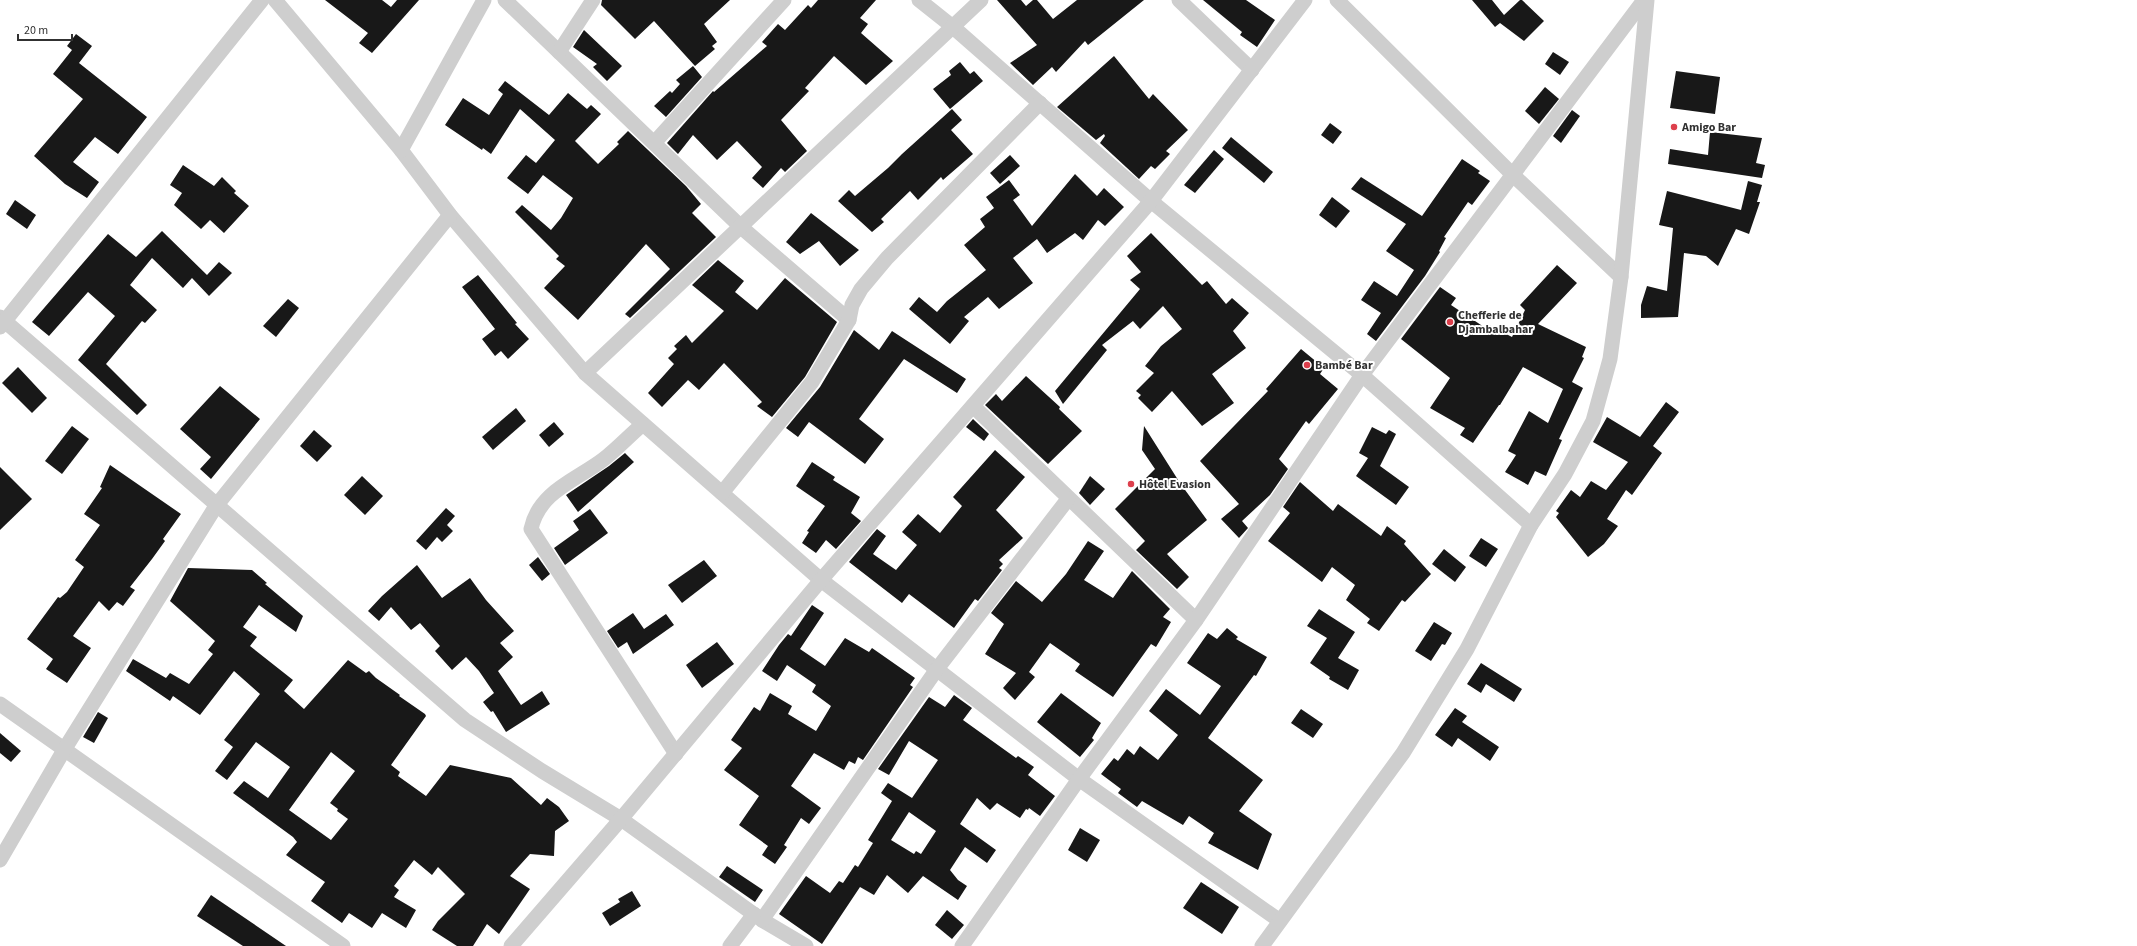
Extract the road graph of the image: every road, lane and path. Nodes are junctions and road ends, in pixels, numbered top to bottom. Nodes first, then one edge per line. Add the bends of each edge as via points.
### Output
1 (262, 0) edge
2 (275, 0) edge
3 (484, 0) edge
4 (505, 0) edge
5 (593, 0) edge
6 (784, 0) edge
7 (919, 0) edge
8 (981, 0) edge
9 (1178, 0) edge
10 (1305, 0) edge
11 (1337, 0) edge
12 (1644, 0) edge
13 (1647, 0) edge
14 (953, 28) junction
15 (559, 52) junction
16 (1252, 70) junction
17 (1040, 103) junction
18 (654, 143) junction
19 (401, 150) junction
20 (1512, 174) junction
21 (1151, 201) junction
22 (450, 215) junction
23 (741, 227) junction
24 (1621, 277) junction
25 (849, 320) junction
26 (2, 322) edge
27 (585, 373) junction
28 (1362, 375) junction
29 (973, 406) junction
30 (643, 424) junction
31 (722, 493) junction
32 (1068, 499) junction
33 (216, 506) junction
34 (1531, 524) junction
35 (821, 580) junction
36 (1196, 620) junction
37 (937, 669) junction
38 (0, 704) edge
39 (64, 750) junction
40 (676, 754) junction
41 (1079, 779) junction
42 (621, 819) junction
43 (0, 860) edge
44 (758, 917) junction
45 (1280, 921) junction
46 (343, 946) edge
47 (511, 946) edge
48 (730, 946) edge
49 (806, 946) edge
50 (962, 946) edge
51 (1262, 946) edge

1 - 26 street
2 - 19 street
3 - 19 street
4 - 15 street
5 - 15 street
6 - 18 street
7 - 14 street
8 - 14 street
9 - 16 street
10 - 16 street
11 - 20 street
12 - 20 street
13 - 24 street
14 - 17 street
14 - 23 street
15 - 18 street
16 - 21 street
17 - 21 street
17 - 25 street via 886,258 861,289 852,305
18 - 23 street
19 - 22 street
20 - 24 street
20 - 28 street
21 - 28 street
21 - 29 street
22 - 27 street
22 - 33 street
23 - 25 street
23 - 27 street
24 - 34 street via 1610,359 1593,421 1565,474
25 - 31 street via 812,382
26 - 33 street
27 - 30 street
28 - 34 street
28 - 36 street
29 - 32 street
29 - 35 street
30 - 31 street
30 - 40 street via 604,460 558,489 545,501 534,516 531,529
31 - 35 street
32 - 36 street
32 - 37 street
33 - 39 street
33 - 42 street via 465,720
34 - 45 street via 1467,649 1403,753
35 - 37 street
35 - 40 street
36 - 41 street
37 - 41 street
37 - 44 street
38 - 39 street
39 - 43 street
39 - 46 street
40 - 42 street
41 - 45 street
41 - 50 street
42 - 44 street
42 - 47 street
44 - 48 street
44 - 49 street
45 - 51 street

